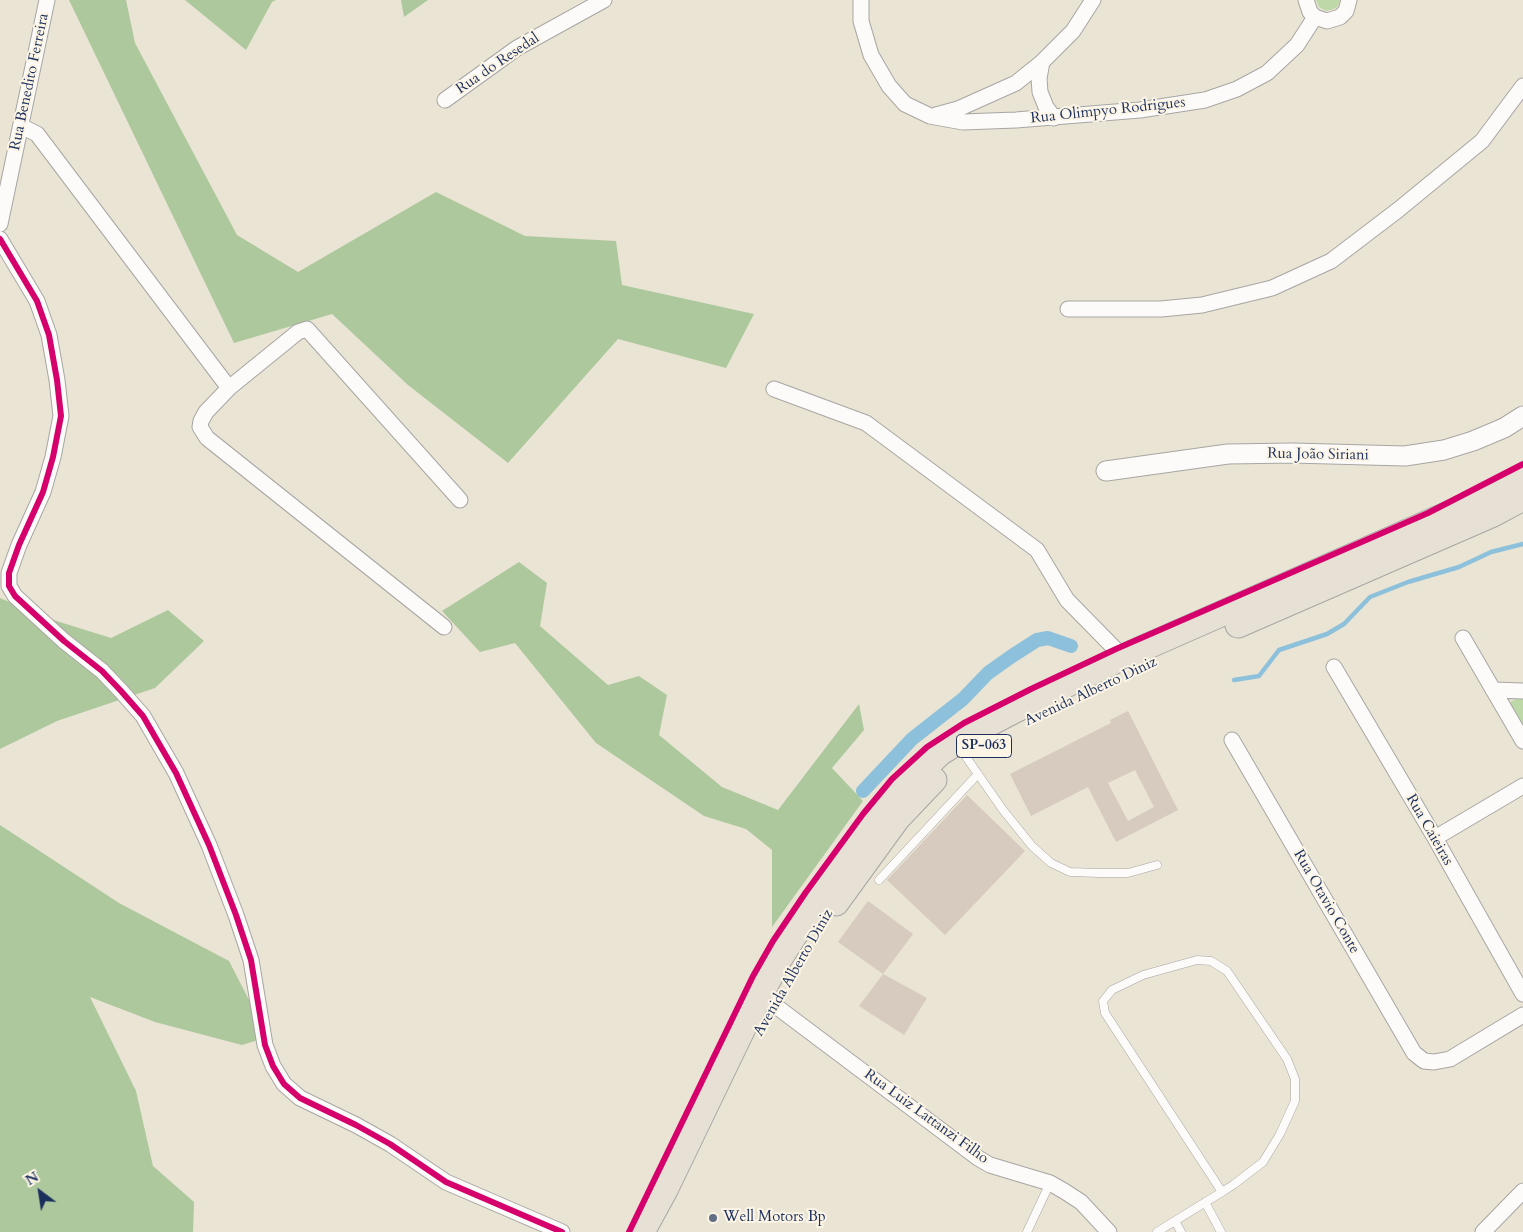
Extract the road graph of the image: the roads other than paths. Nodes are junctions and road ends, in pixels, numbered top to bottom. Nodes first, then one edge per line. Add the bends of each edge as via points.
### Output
1 (47, 0) edge
2 (604, 0) edge
3 (861, 0) edge
4 (1093, 0) edge
5 (1306, 0) edge
6 (1349, 0) edge
7 (1315, 16) junction
8 (1042, 62) junction
9 (1523, 86) edge
10 (445, 100) dead end
11 (930, 116) junction
12 (1054, 118) junction
13 (21, 126) junction
14 (0, 224) edge
15 (0, 239) edge
16 (1068, 309) dead end
17 (229, 388) junction
18 (774, 390) dead end
19 (1523, 416) edge
20 (1106, 471) dead end
21 (1523, 479) edge
22 (1523, 498) edge
23 (460, 500) dead end
24 (444, 627) dead end
25 (1463, 638) dead end
26 (1123, 656) junction
27 (1334, 667) dead end
28 (1494, 690) junction
29 (1523, 690) edge
30 (1232, 740) dead end
31 (1523, 741) edge
32 (972, 765) junction
33 (1523, 786) edge
34 (1434, 838) junction
35 (1157, 865) dead end
36 (878, 880) dead end
37 (1523, 994) edge
38 (773, 1004) junction
39 (1523, 1015) edge
40 (1050, 1183) junction
41 (1523, 1191) edge
42 (1222, 1192) junction
43 (1204, 1202) junction
44 (1175, 1221) junction
45 (562, 1232) edge
46 (642, 1232) edge
47 (657, 1232) edge
48 (1027, 1232) edge
49 (1109, 1232) edge
50 (1157, 1232) edge
51 (1181, 1232) edge
52 (1221, 1232) edge
53 (1483, 1232) edge

1 - 13 street, Rua Benedito Ferreira
2 - 10 street, Rua do Resedal via 517,48
3 - 11 street, Rua Olimpyo Rodrigues via 861,21 869,46 889,86 905,104
4 - 8 street via 1073,31
5 - 7 street
6 - 7 street via 1346,11 1334,20
7 - 12 street, Rua Olimpyo Rodrigues via 1297,45 1267,74 1237,89 1177,105
8 - 11 street via 1016,83 1000,91 958,109
8 - 12 street via 1040,92
9 - 16 street via 1482,142 1331,261 1272,288 1202,305 1162,309
11 - 12 street, Rua Olimpyo Rodrigues via 963,122
13 - 14 street, Rua Benedito Ferreira
13 - 17 street via 37,134
15 - 45 street via 40,309 50,344 61,416 42,492 19,545 8,581 15,596 102,671 143,716 176,773 209,845 251,960 266,1045 273,1066 284,1084 300,1098 390,1144 446,1182
17 - 23 street via 298,332 308,329
17 - 24 street via 206,412 202,421 200,427 207,438
18 - 26 street, Avenida Alberto Diniz via 866,423 1037,550 1068,600
19 - 20 street, Rua João Siriani via 1473,442 1405,456 1228,454
21 - 26 main road, Avenida Alberto Diniz / SP-063
22 - 32 main road, Avenida Alberto Diniz / SP-063 via 1123,675 1023,723
25 - 28 street
26 - 46 main road, Avenida Alberto Diniz / SP-063 via 1025,704 940,753 890,801 859,838 780,958
27 - 34 street, Rua Caieiras
28 - 29 street
28 - 31 street
30 - 39 street, Rua Otavio Conte via 1414,1053 1424,1061 1450,1060
32 - 35 lane via 1032,846 1051,863 1070,872 1100,873 1128,873
32 - 36 lane
32 - 38 main road, Avenida Alberto Diniz / SP-063 via 947,769 897,819 809,940
33 - 34 street
34 - 37 street, Rua Caieiras
38 - 40 street, Rua Luiz Lattanzi Filho via 990,1166
38 - 47 main road, Avenida Alberto Diniz / SP-063
40 - 48 lane
40 - 49 street, Rua Luiz Lattanzi Filho via 1081,1202
41 - 53 street
42 - 42 lane via 1263,1162 1295,1100 1295,1080 1287,1059 1227,971 1211,961 1198,960 1143,975 1112,990 1102,1001 1105,1013
42 - 43 lane
43 - 44 lane
43 - 52 lane
44 - 50 lane
44 - 51 lane

